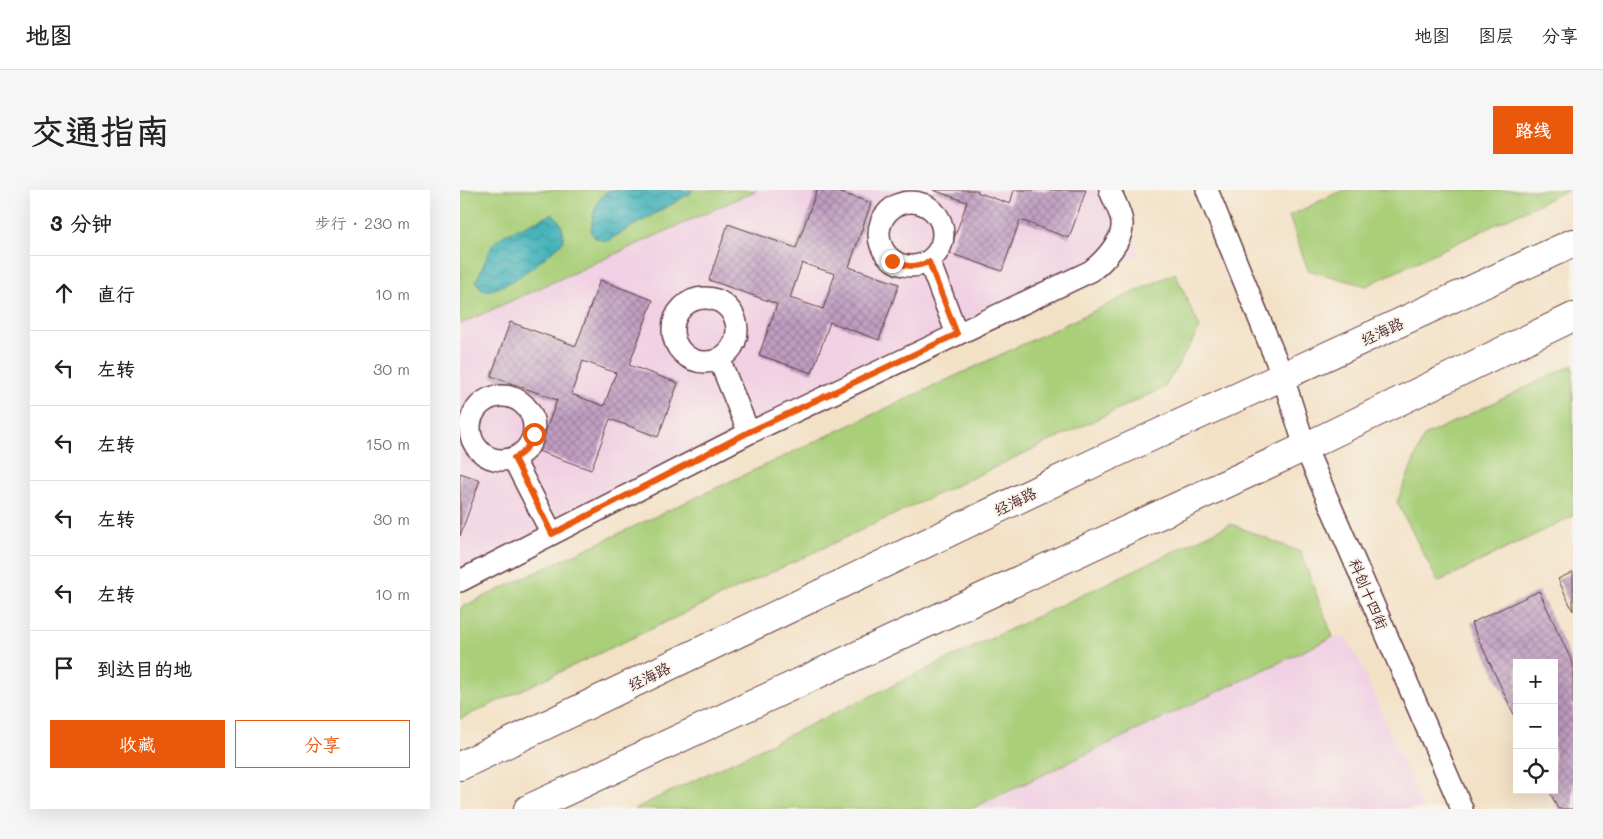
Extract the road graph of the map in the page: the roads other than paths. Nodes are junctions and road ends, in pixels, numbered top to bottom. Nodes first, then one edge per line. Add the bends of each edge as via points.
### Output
1 (1110, 190) edge
2 (1207, 190) edge
3 (897, 197) edge
4 (1573, 243) edge
5 (929, 262) junction
6 (1573, 317) edge
7 (957, 334) junction
8 (719, 359) dead end
9 (1283, 377) junction
10 (749, 432) junction
11 (1305, 447) junction
12 (514, 458) dead end
13 (552, 534) junction
14 (460, 581) edge
15 (460, 766) edge
16 (528, 809) edge
17 (1462, 809) edge

1 - 7 street via 1123,224 1112,250 1099,265 1091,272
2 - 9 street, 科创十四街
3 - 5 street via 930,207 938,216 943,228 943,241
3 - 5 street via 879,227 879,240 884,252 892,261 904,266
4 - 9 main road, 经海路
5 - 7 street
6 - 11 main road
7 - 10 street
8 - 10 street
9 - 11 street, 科创十四街
9 - 15 main road, 经海路 via 1085,467
10 - 13 street
11 - 16 main road
11 - 17 street, 科创十四街
12 - 13 street
13 - 14 street

